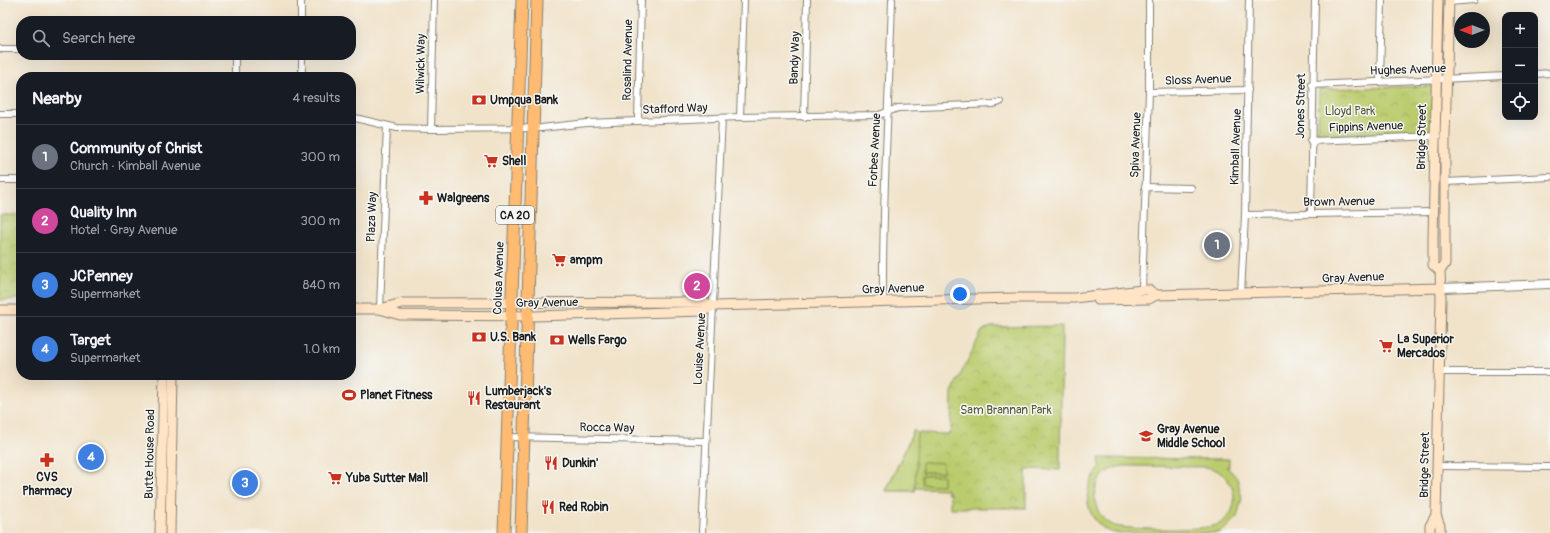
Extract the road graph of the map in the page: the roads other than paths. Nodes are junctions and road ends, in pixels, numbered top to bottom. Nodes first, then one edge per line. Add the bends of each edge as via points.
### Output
1 (301, 0) edge
2 (434, 0) edge
3 (522, 0) edge
4 (537, 0) edge
5 (641, 0) edge
6 (744, 0) edge
7 (807, 0) edge
8 (892, 0) edge
9 (1149, 0) edge
10 (1249, 0) edge
11 (1315, 0) edge
12 (1382, 0) edge
13 (1438, 0) edge
14 (1474, 0) edge
15 (1449, 1) edge
16 (301, 16) edge
17 (0, 49) edge
18 (16, 49) edge
19 (235, 60) edge
20 (302, 60) edge
21 (235, 72) edge
22 (302, 72) edge
23 (1550, 73) edge
24 (1538, 74) edge
25 (1502, 76) edge
26 (1446, 79) junction
27 (1436, 80) junction
28 (1380, 81) junction
29 (1312, 84) junction
30 (1248, 90) junction
31 (1149, 92) junction
32 (1000, 102) dead end
33 (889, 111) junction
34 (0, 114) edge
35 (16, 114) edge
36 (740, 117) junction
37 (804, 117) junction
38 (356, 118) edge
39 (722, 118) junction
40 (638, 121) junction
41 (387, 126) junction
42 (519, 128) junction
43 (533, 128) junction
44 (431, 129) junction
45 (1445, 135) junction
46 (1434, 136) junction
47 (1311, 140) junction
48 (1550, 177) edge
49 (0, 180) edge
50 (16, 180) edge
51 (1445, 182) junction
52 (1145, 187) junction
53 (1191, 188) dead end
54 (1433, 212) junction
55 (1311, 213) junction
56 (1245, 215) junction
57 (1440, 271) junction
58 (1550, 284) edge
59 (1441, 288) junction
60 (1142, 290) junction
61 (1241, 294) junction
62 (1156, 295) junction
63 (1074, 298) junction
64 (512, 302) junction
65 (883, 302) junction
66 (528, 303) junction
67 (713, 306) junction
68 (356, 309) edge
69 (380, 309) junction
70 (0, 310) edge
71 (16, 310) edge
72 (511, 316) junction
73 (528, 316) junction
74 (1439, 372) junction
75 (1550, 372) edge
76 (164, 380) edge
77 (173, 380) edge
78 (508, 437) junction
79 (524, 437) junction
80 (705, 442) junction
81 (1437, 466) junction
82 (1550, 467) edge
83 (1436, 515) junction
84 (1431, 531) edge
85 (160, 533) edge
86 (170, 533) edge
87 (504, 533) edge
88 (521, 533) edge
89 (702, 533) edge
90 (1440, 533) edge

1 - 16 street
2 - 44 street, Wilwick Way
3 - 42 highway, Colusa Avenue / CA 20
4 - 43 highway, CA 20
5 - 40 street, Rosalind Avenue
6 - 36 street
7 - 37 street, Bandy Way
8 - 33 street, Forbes Avenue
9 - 31 street, Spiva Avenue
10 - 30 street, Kimball Avenue
11 - 29 street, Jones Street
12 - 28 street
13 - 27 main road, Bridge Street
14 - 15 street
15 - 26 main road, Bridge Street
17 - 18 street
19 - 21 street
20 - 22 street
23 - 24 street
25 - 26 street, Hughes Avenue
26 - 27 street, Hughes Avenue
26 - 45 main road, Bridge Street
27 - 28 street, Hughes Avenue
27 - 46 main road, Bridge Street
28 - 29 street, Hughes Avenue
29 - 47 street, Jones Street
30 - 31 street, Sloss Avenue
30 - 56 street, Kimball Avenue
31 - 52 street, Spiva Avenue
32 - 33 street, Stafford Way via 898,108
33 - 37 street, Stafford Way via 879,115
33 - 65 street, Forbes Avenue via 884,197
34 - 35 street
36 - 37 street, Stafford Way
36 - 39 street, Stafford Way
38 - 41 street, Stafford Way
39 - 40 street, Stafford Way
39 - 67 street, Louise Avenue
40 - 43 street, Stafford Way
41 - 44 street, Stafford Way
41 - 69 street, Plaza Way
42 - 43 street, Stafford Way
42 - 44 street, Stafford Way
42 - 64 highway, Colusa Avenue / CA 20
43 - 66 highway, CA 20
45 - 46 street, Fippins Avenue
45 - 51 main road, Bridge Street
46 - 47 street, Fippins Avenue
46 - 54 main road, Bridge Street
47 - 55 street, Jones Street
48 - 51 street
49 - 50 street
51 - 57 main road, Bridge Street via 1445,264
52 - 53 street
52 - 60 street, Spiva Avenue
54 - 55 street, Brown Avenue
54 - 57 main road, Bridge Street via 1433,265
55 - 56 street, Brown Avenue
56 - 61 street, Kimball Avenue
57 - 59 main road, Bridge Street
58 - 59 street, Gray Avenue
59 - 61 main road, Gray Avenue
59 - 74 main road, Bridge Street
60 - 62 main road, Gray Avenue via 1149,290
60 - 63 main road, Gray Avenue
61 - 62 main road, Gray Avenue
62 - 63 main road, Gray Avenue via 1149,300
63 - 65 main road, Gray Avenue
64 - 66 main road, Gray Avenue
64 - 69 main road, Gray Avenue via 402,303
64 - 72 highway, Colusa Avenue / CA 20
65 - 67 main road, Gray Avenue
66 - 67 main road, Gray Avenue via 704,302
66 - 73 highway, CA 20
67 - 73 main road, Gray Avenue via 704,312
67 - 80 street, Louise Avenue
68 - 69 main road, Gray Avenue
69 - 72 main road, Gray Avenue via 400,315
70 - 71 main road
72 - 73 main road, Gray Avenue
72 - 78 highway, Colusa Avenue / CA 20
73 - 79 highway, CA 20
74 - 75 street
74 - 81 main road, Bridge Street
76 - 85 main road, Butte House Road
77 - 86 main road, Butte House Road
78 - 79 street, Rocca Way
78 - 87 highway, Colusa Avenue / CA 20
79 - 80 street, Rocca Way
79 - 88 highway, CA 20
80 - 89 street, Louise Avenue
81 - 82 street
81 - 83 main road, Bridge Street
83 - 84 main road, Bridge Street
83 - 90 main road, Bridge Street

